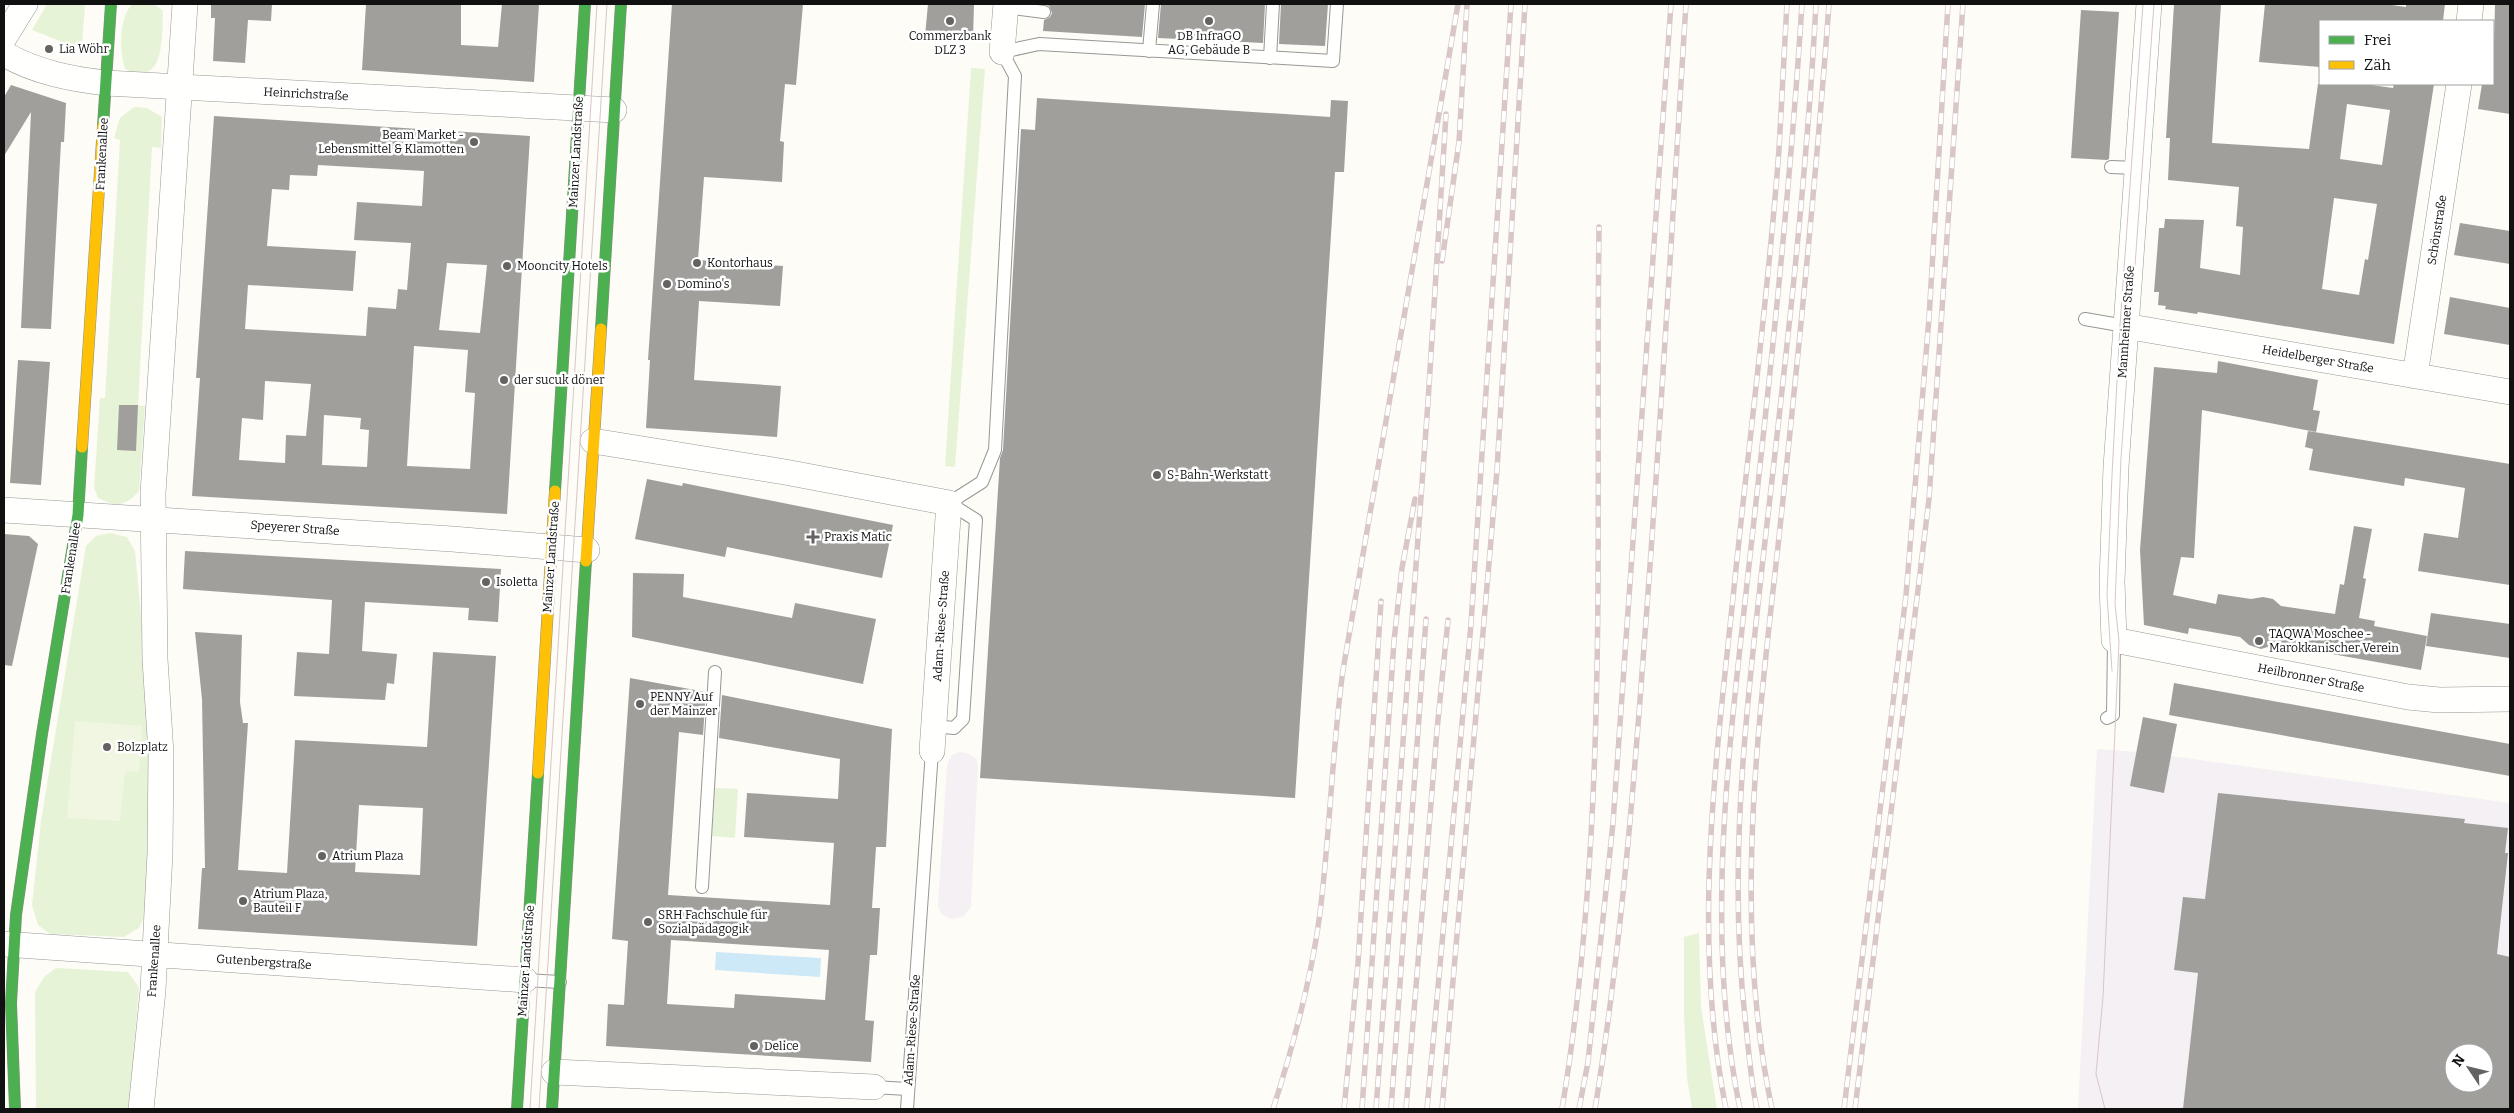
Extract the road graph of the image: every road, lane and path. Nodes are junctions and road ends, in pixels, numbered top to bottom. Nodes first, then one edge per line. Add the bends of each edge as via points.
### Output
1 (25, 4) edge
2 (112, 4) edge
3 (185, 4) edge
4 (585, 4) edge
5 (621, 4) edge
6 (1153, 4) edge
7 (1273, 4) edge
8 (1337, 4) edge
9 (2149, 4) edge
10 (2471, 4) edge
11 (1006, 6) edge
12 (1044, 12) dead end
13 (2468, 20) edge
14 (4, 38) edge
15 (1149, 51) junction
16 (1002, 52) junction
17 (4, 54) edge
18 (1270, 58) junction
19 (106, 83) junction
20 (2459, 85) edge
21 (180, 88) junction
22 (578, 108) junction
23 (614, 110) junction
24 (2111, 167) dead end
25 (2137, 168) junction
26 (2085, 319) dead end
27 (2125, 326) junction
28 (2415, 376) junction
29 (2510, 392) edge
30 (593, 441) junction
31 (948, 503) junction
32 (4, 510) edge
33 (78, 515) junction
34 (153, 519) junction
35 (551, 547) junction
36 (587, 550) junction
37 (2114, 640) junction
38 (715, 672) dead end
39 (2510, 699) edge
40 (2106, 718) dead end
41 (932, 751) joint
42 (702, 887) dead end
43 (9, 945) edge
44 (155, 955) junction
45 (525, 980) junction
46 (560, 982) junction
47 (7, 1003) edge
48 (554, 1072) junction
49 (874, 1087) joint
50 (908, 1089) junction
51 (15, 1109) edge
52 (141, 1109) edge
53 (517, 1109) edge
54 (552, 1109) edge
55 (907, 1109) edge

1 - 14 street
2 - 19 main road, Frankenallee
3 - 21 street, Frankenallee
4 - 22 main road, Mainzer Landstraße
5 - 23 main road
6 - 15 lane
7 - 18 lane
8 - 18 lane via 1333,61
9 - 25 street, Mannheimer Straße
10 - 13 street
11 - 12 lane
11 - 16 street
15 - 16 lane via 1039,44
15 - 18 lane
16 - 31 lane via 1015,76 995,450 982,482
17 - 19 street, Heinrichstraße via 51,74
19 - 21 street, Heinrichstraße
19 - 33 main road, Frankenallee
20 - 28 street, Schönstraße
21 - 22 street, Heinrichstraße
21 - 34 street, Frankenallee
22 - 23 street, Heinrichstraße
22 - 35 main road, Mainzer Landstraße
23 - 30 main road
24 - 25 lane
25 - 27 street, Mannheimer Straße
26 - 27 lane
27 - 28 street, Heidelberger Straße
27 - 37 street, Mannheimer Straße via 2116,467 2112,582
28 - 29 street, Heidelberger Straße
30 - 31 street
30 - 36 main road
31 - 41 street, Adam-Riese-Straße
32 - 33 street, Speyerer Straße
33 - 34 street, Speyerer Straße
33 - 43 main road, Frankenallee
34 - 35 street, Speyerer Straße
34 - 44 street, Frankenallee via 160,754
35 - 36 street, Speyerer Straße
35 - 45 main road, Mainzer Landstraße
36 - 46 main road
37 - 39 street, Heilbronner Straße via 2408,697
37 - 40 lane via 2113,715
38 - 42 lane
41 - 50 lane, Adam-Riese-Straße
43 - 44 street, Gutenbergstraße
43 - 47 main road, Frankenallee
44 - 45 street, Gutenbergstraße
44 - 52 street, Frankenallee
45 - 46 lane
45 - 53 main road, Mainzer Landstraße
46 - 48 main road
47 - 51 main road, Frankenallee
48 - 49 street
48 - 54 main road
49 - 50 lane
50 - 55 lane, Adam-Riese-Straße

